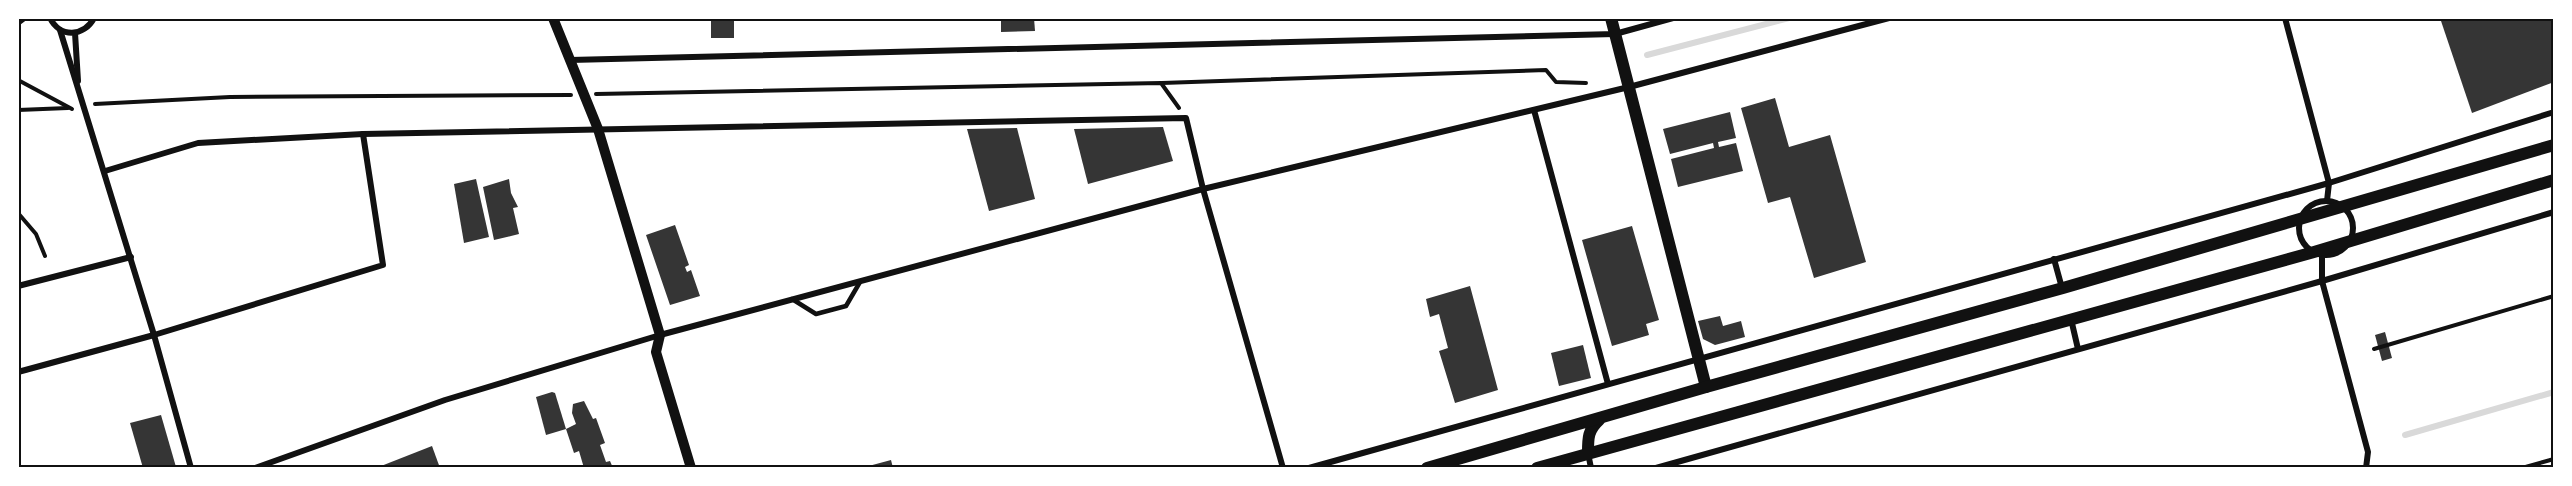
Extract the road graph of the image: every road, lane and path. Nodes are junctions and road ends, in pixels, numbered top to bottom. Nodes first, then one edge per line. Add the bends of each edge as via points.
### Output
1 (26, 18) edge
2 (50, 18) edge
3 (94, 18) edge
4 (553, 18) edge
5 (1611, 18) edge
6 (1673, 18) edge
7 (1889, 18) edge
8 (2285, 18) edge
9 (18, 24) edge
10 (60, 30) junction
11 (75, 33) junction
12 (1615, 34) junction
13 (570, 60) junction
14 (18, 80) edge
15 (1161, 83) junction
16 (1587, 83) dead end
17 (1629, 87) junction
18 (79, 90) junction
19 (606, 94) dead end
20 (562, 95) dead end
21 (95, 104) dead end
22 (18, 110) edge
23 (1534, 110) junction
24 (2554, 112) edge
25 (1186, 118) junction
26 (597, 129) junction
27 (363, 134) junction
28 (2554, 145) edge
29 (105, 171) junction
30 (2554, 180) edge
31 (2330, 183) junction
32 (1203, 189) junction
33 (2327, 201) junction
34 (2342, 206) junction
35 (2554, 212) edge
36 (18, 213) edge
37 (2301, 218) junction
38 (2351, 239) junction
39 (2318, 253) junction
40 (45, 256) dead end
41 (131, 257) junction
42 (2054, 259) junction
43 (2322, 281) junction
44 (860, 282) junction
45 (18, 286) edge
46 (2063, 288) junction
47 (2554, 297) edge
48 (792, 299) junction
49 (2071, 318) junction
50 (154, 335) junction
51 (660, 335) junction
52 (2078, 349) junction
53 (2374, 349) dead end
54 (1700, 360) junction
55 (18, 372) edge
56 (1608, 384) junction
57 (1706, 387) junction
58 (1599, 420) junction
59 (1588, 452) junction
60 (2554, 459) edge
61 (2542, 462) junction
62 (191, 468) edge
63 (255, 468) edge
64 (691, 468) edge
65 (1283, 468) edge
66 (1309, 468) edge
67 (1427, 468) edge
68 (1537, 468) edge
69 (1591, 468) edge
70 (1656, 468) edge
71 (2366, 468) edge
72 (2522, 468) edge
73 (2543, 468) edge

1 - 9 path
2 - 10 street
3 - 11 street via 89,27
4 - 13 street
5 - 12 main road
6 - 12 street
7 - 17 street
8 - 31 street
10 - 11 street
10 - 18 street
11 - 18 street
12 - 13 street
12 - 17 main road
13 - 26 street
14 - 22 path via 71,108
15 - 16 path via 1546,70 1556,82
15 - 19 path
15 - 25 path
17 - 23 street
17 - 54 main road
18 - 29 street
20 - 21 path via 230,97
23 - 32 street
23 - 56 street
24 - 31 street
25 - 26 street
25 - 32 street
26 - 27 street
26 - 51 street
27 - 29 street via 198,143
27 - 50 street via 383,265
28 - 34 main road
29 - 41 street
30 - 38 main road
31 - 33 street
31 - 42 street
32 - 44 street
32 - 65 street
33 - 34 street
33 - 37 street via 2311,206
34 - 37 main road
34 - 38 street via 2351,218
35 - 43 street
36 - 40 path via 36,234
37 - 39 street via 2300,234 2307,247
37 - 46 main road
38 - 39 main road
39 - 43 street
39 - 49 main road
41 - 45 street
41 - 50 street
42 - 46 street
42 - 54 street
43 - 52 street
43 - 71 street via 2368,452
44 - 48 street
44 - 48 lane via 846,306 816,314
46 - 57 main road
47 - 53 path
48 - 51 street
49 - 52 street
49 - 59 main road
50 - 55 street
50 - 62 street
51 - 63 street via 446,400
51 - 64 street via 656,352
52 - 70 street
54 - 56 street
54 - 57 main road
56 - 66 street
57 - 58 main road
58 - 59 main road via 1591,427
58 - 67 main road
59 - 68 main road
59 - 69 street
60 - 61 path
61 - 72 path
61 - 73 path

